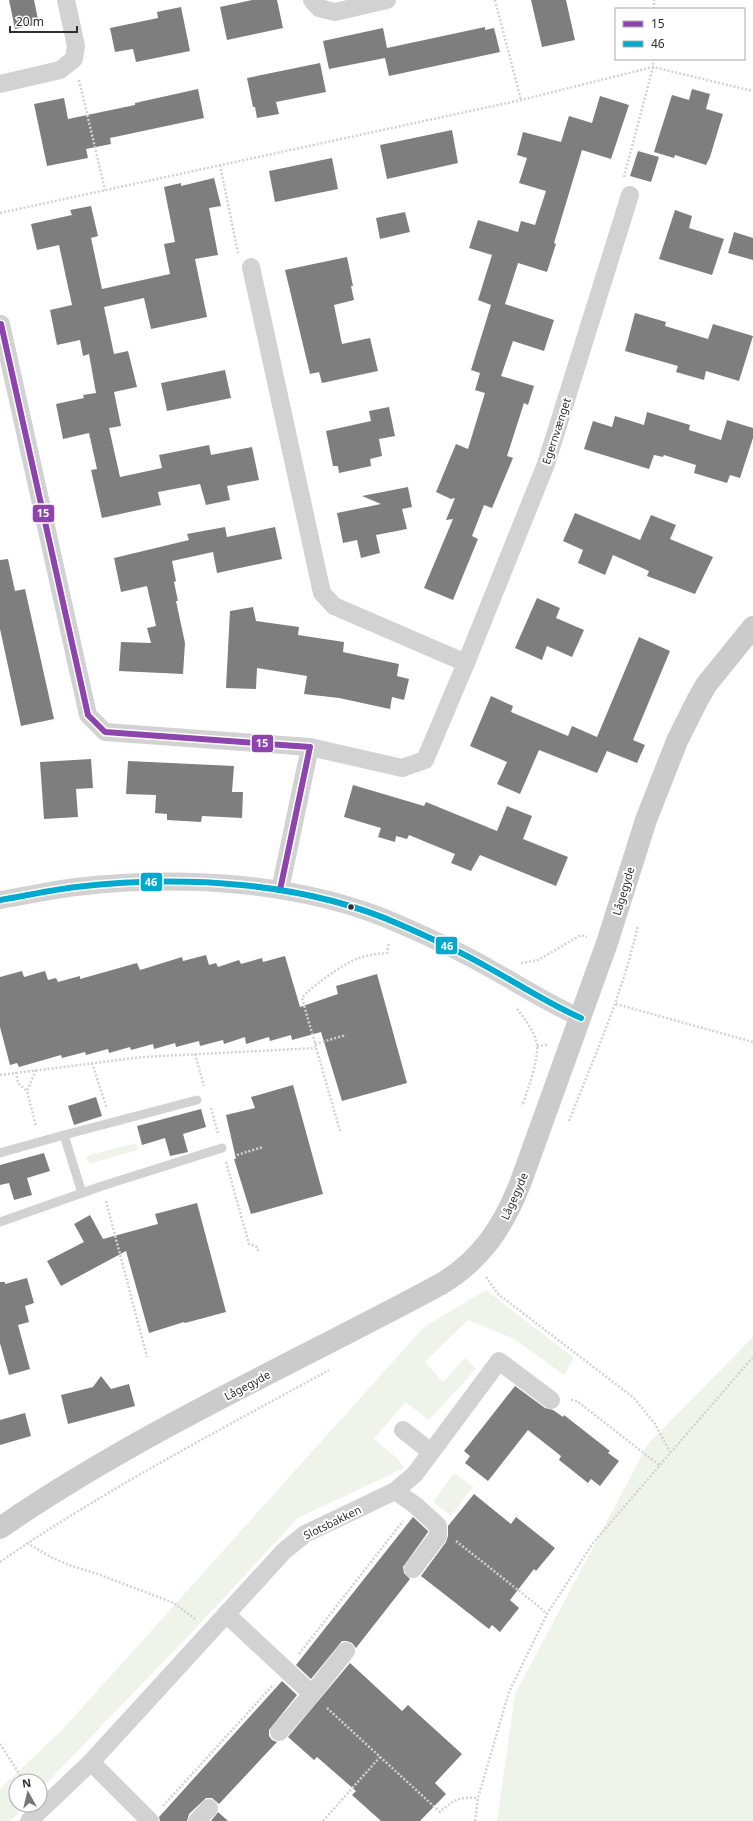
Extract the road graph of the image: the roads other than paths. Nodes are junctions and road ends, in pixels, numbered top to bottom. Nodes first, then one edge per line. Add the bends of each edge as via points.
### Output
1 (66, 0) edge
2 (312, 0) edge
3 (387, 0) edge
4 (0, 84) edge
5 (630, 195) road end
6 (251, 267) road end
7 (1, 324) dead end
8 (753, 627) edge
9 (466, 663) junction
10 (310, 747) junction
11 (280, 890) junction
12 (0, 900) edge
13 (581, 1018) junction
14 (197, 1100) dead end
15 (64, 1135) junction
16 (222, 1148) dead end
17 (0, 1154) edge
18 (82, 1193) junction
19 (0, 1222) edge
20 (551, 1400) road end
21 (403, 1430) dead end
22 (431, 1452) junction
23 (395, 1491) junction
24 (0, 1528) edge
25 (413, 1569) dead end
26 (226, 1614) junction
27 (346, 1651) dead end
28 (312, 1694) junction
29 (279, 1732) dead end
30 (91, 1762) junction
31 (29, 1821) edge
32 (150, 1821) edge

1 - 4 street via 76,46 74,60 60,70
2 - 3 street via 319,8 335,12
5 - 9 street, Egernvænget via 546,464
6 - 9 street via 322,593 334,606
7 - 10 street, Egernvænget via 88,715 105,732
8 - 13 street, Lågegyde via 710,681 688,718 646,820
9 - 10 street, Egernvænget via 425,760 402,768
10 - 11 street
11 - 12 street via 202,883 143,882 75,887
11 - 13 street via 354,908 394,922 488,967 562,1010
13 - 24 street, Lågegyde via 513,1202 499,1228 467,1267 430,1291 258,1379 112,1458
14 - 15 lane
15 - 17 lane
15 - 18 lane
16 - 18 lane
18 - 19 lane
20 - 22 street, Slotsbakken via 499,1362
21 - 22 street
22 - 23 street, Slotsbakken via 415,1474
23 - 25 street via 438,1526 438,1536
23 - 26 street, Slotsbakken via 305,1534 284,1551
26 - 28 street
26 - 30 street, Slotsbakken
27 - 28 street
28 - 29 street
30 - 31 street, Slotsbakken
30 - 32 street

